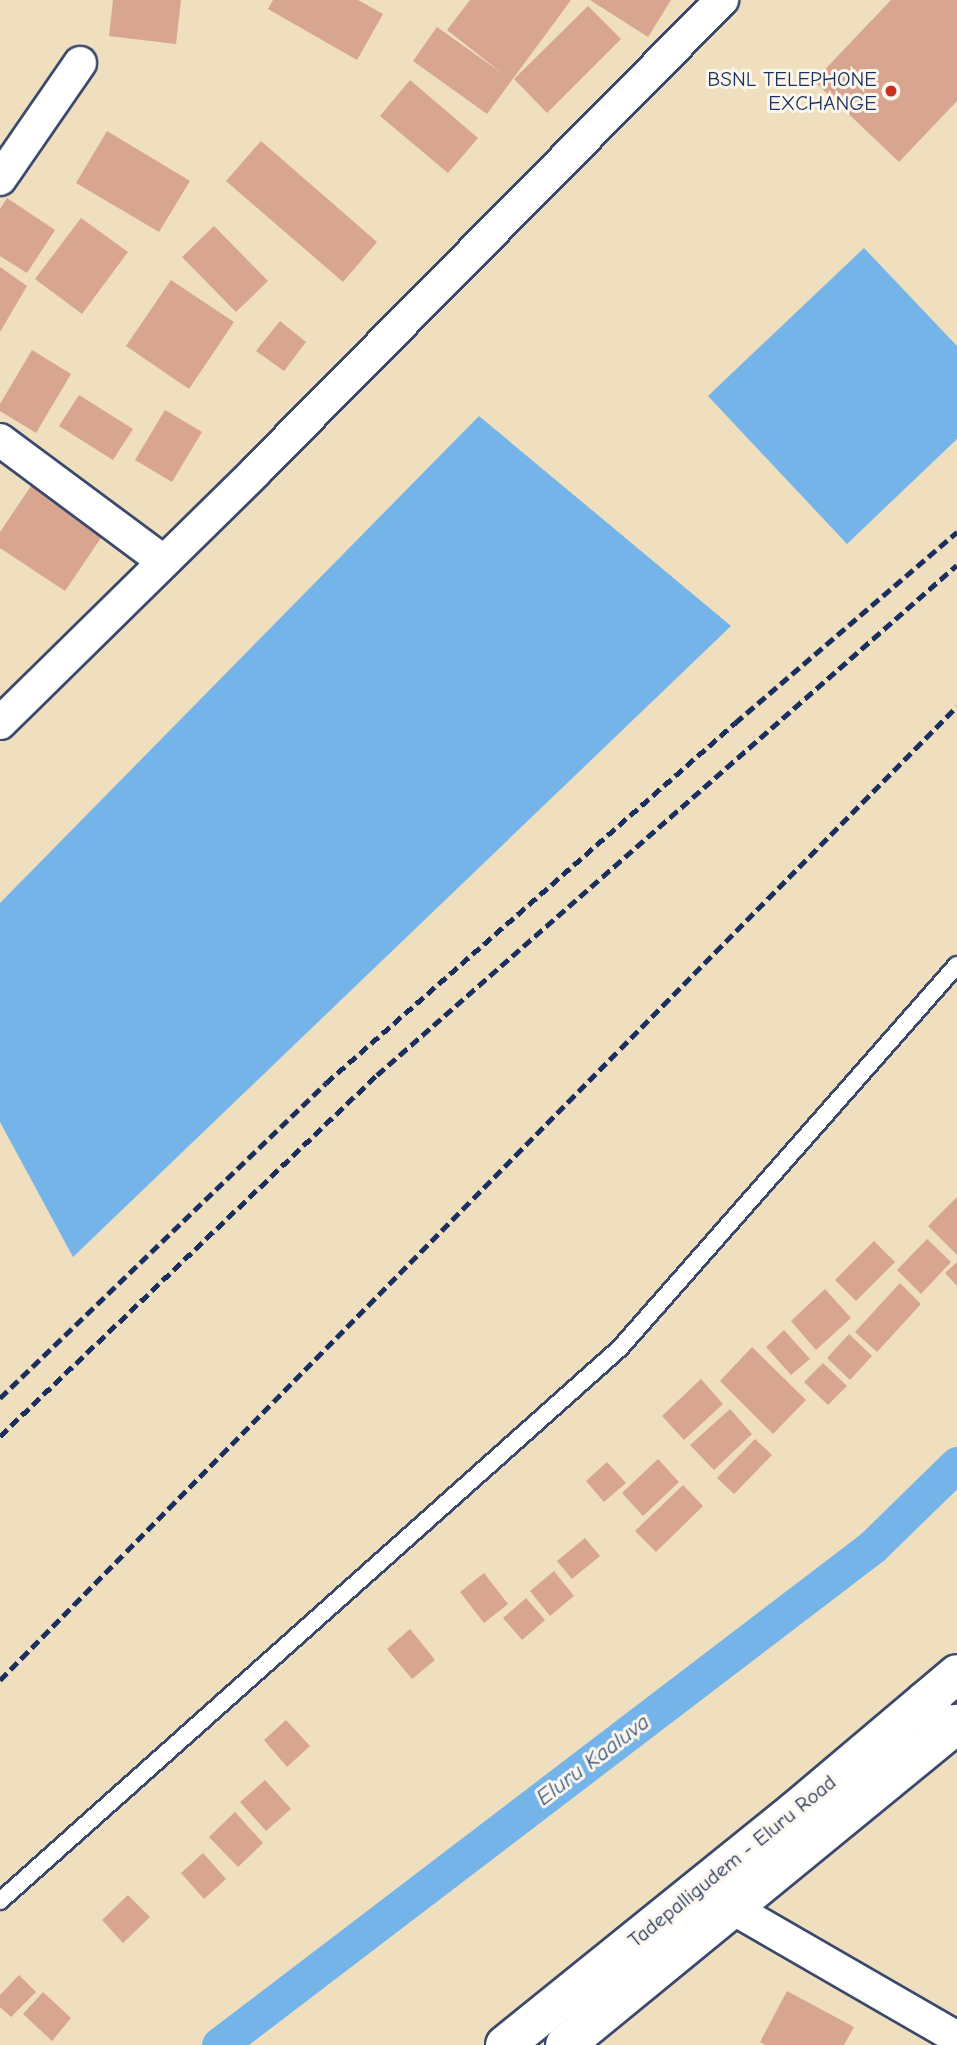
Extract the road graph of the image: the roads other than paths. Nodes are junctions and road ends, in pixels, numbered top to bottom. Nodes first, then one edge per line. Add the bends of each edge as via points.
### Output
1 (722, 0) edge
2 (80, 63) dead end
3 (0, 179) edge
4 (0, 440) edge
5 (164, 562) junction
6 (0, 723) edge
7 (957, 965) edge
8 (957, 1674) edge
9 (925, 1700) junction
10 (954, 1733) edge
11 (0, 1901) edge
12 (734, 1909) junction
13 (957, 2038) edge
14 (505, 2045) edge
15 (565, 2045) edge

1 - 5 street
2 - 3 street
4 - 5 street
5 - 6 street
7 - 11 lane via 620,1348
8 - 9 main road, Tadepalligudem - Eluru Road
9 - 10 main road
9 - 14 main road, Tadepalligudem - Eluru Road
10 - 12 main road, Tadepalligudem - Eluru Road
12 - 13 street
12 - 15 main road, Tadepalligudem - Eluru Road

